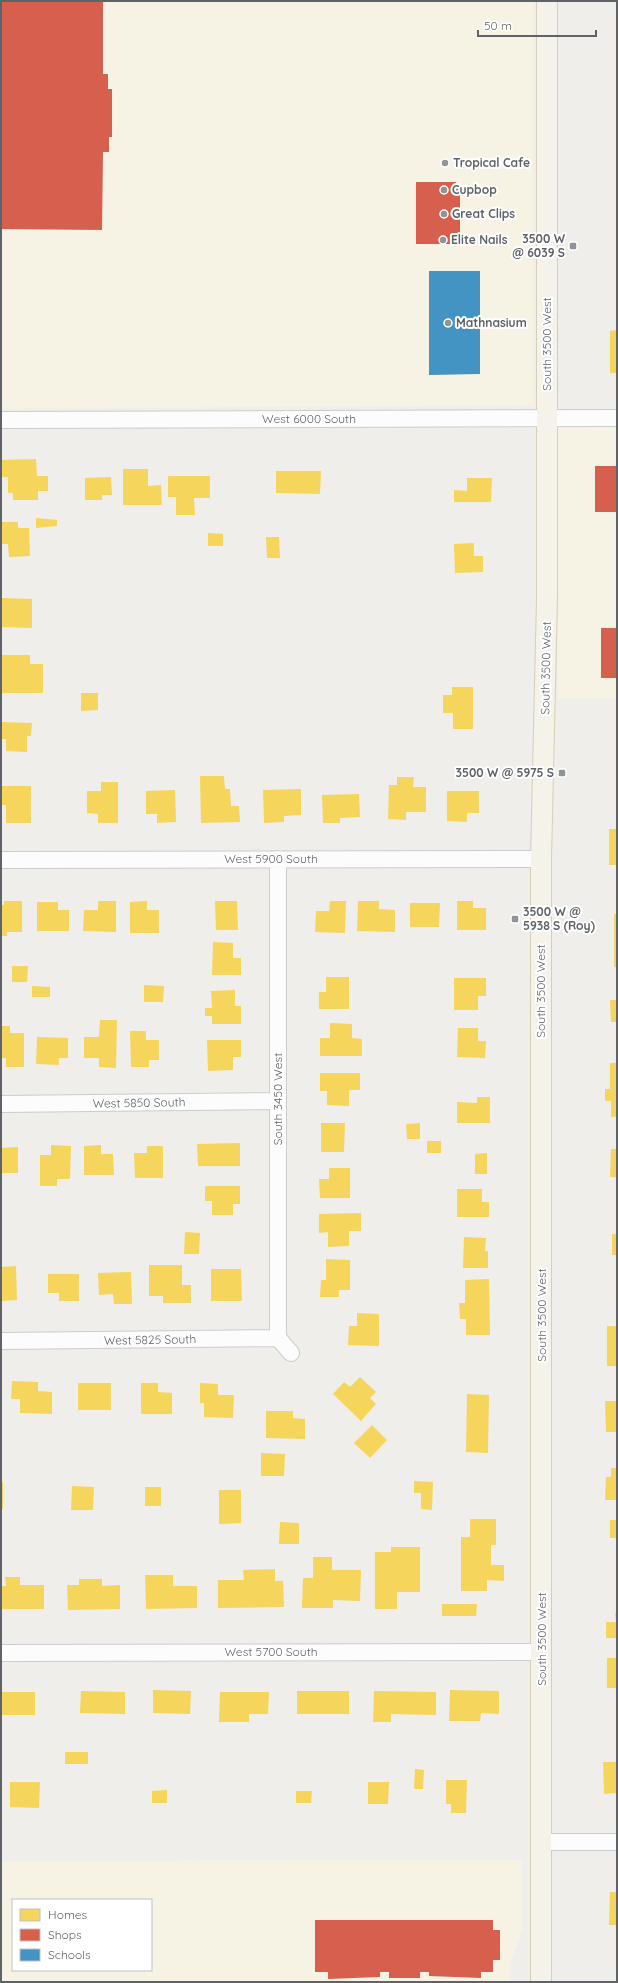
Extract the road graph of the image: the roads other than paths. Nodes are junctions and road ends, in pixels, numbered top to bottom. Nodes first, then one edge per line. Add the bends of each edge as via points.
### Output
1 (547, 1) edge
2 (547, 418) junction
3 (617, 418) edge
4 (1, 420) edge
5 (278, 859) junction
6 (541, 859) junction
7 (1, 860) edge
8 (278, 1101) junction
9 (1, 1104) edge
10 (278, 1338) junction
11 (1, 1341) edge
12 (291, 1353) dead end
13 (542, 1652) junction
14 (1, 1653) edge
15 (542, 1842) junction
16 (617, 1842) edge
17 (541, 1982) edge

1 - 2 main road, South 3500 West
2 - 3 street, West 6000 South
2 - 4 street, West 6000 South
2 - 6 main road, South 3500 West via 547,598
5 - 6 street, West 5900 South
5 - 7 street, West 5900 South
5 - 8 street, South 3450 West
6 - 13 main road, South 3500 West
8 - 9 street, West 5850 South
8 - 10 street, South 3450 West
10 - 11 street, West 5825 South
10 - 12 street
13 - 14 street, West 5700 South
13 - 15 main road, South 3500 West
15 - 16 street
15 - 17 main road, South 3500 West

